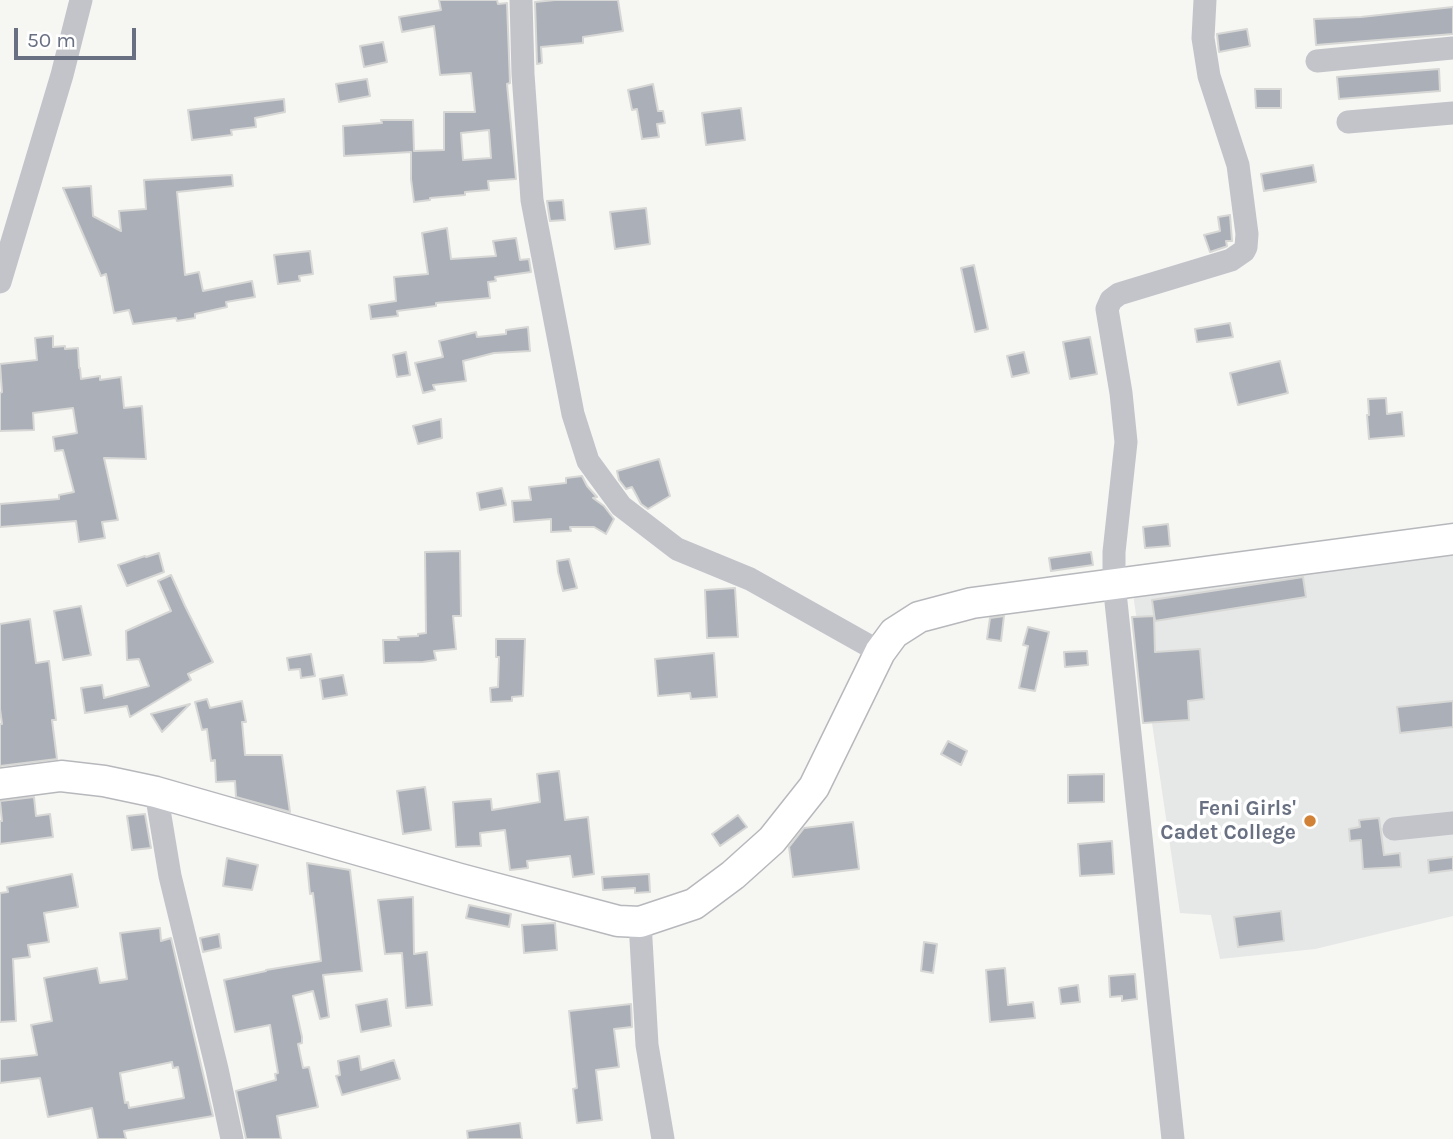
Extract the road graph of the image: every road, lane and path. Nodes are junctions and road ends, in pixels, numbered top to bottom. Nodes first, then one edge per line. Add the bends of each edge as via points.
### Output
1 (81, 0) edge
2 (521, 0) edge
3 (1205, 0) edge
4 (1453, 48) edge
5 (1317, 61) dead end
6 (1453, 113) edge
7 (1348, 122) dead end
8 (0, 282) edge
9 (1453, 539) edge
10 (1114, 583) junction
11 (880, 652) junction
12 (0, 784) edge
13 (156, 792) junction
14 (1453, 823) edge
15 (1394, 829) dead end
16 (640, 922) junction
17 (232, 1139) edge
18 (663, 1139) edge
19 (1172, 1139) edge

1 - 8 street
2 - 11 street via 533,200 573,414 588,461 621,506 677,549 750,579
3 - 10 street via 1203,38 1209,76 1238,165 1246,247 1231,260 1119,294 1107,309 1126,442
4 - 5 street
6 - 7 street
9 - 10 main road
10 - 11 main road via 972,603 919,617 894,633
10 - 19 street
11 - 16 main road via 814,787 772,841 694,904
12 - 13 main road via 61,776
13 - 16 main road via 460,879
13 - 17 street via 170,876
14 - 15 street
16 - 18 street via 647,1045

